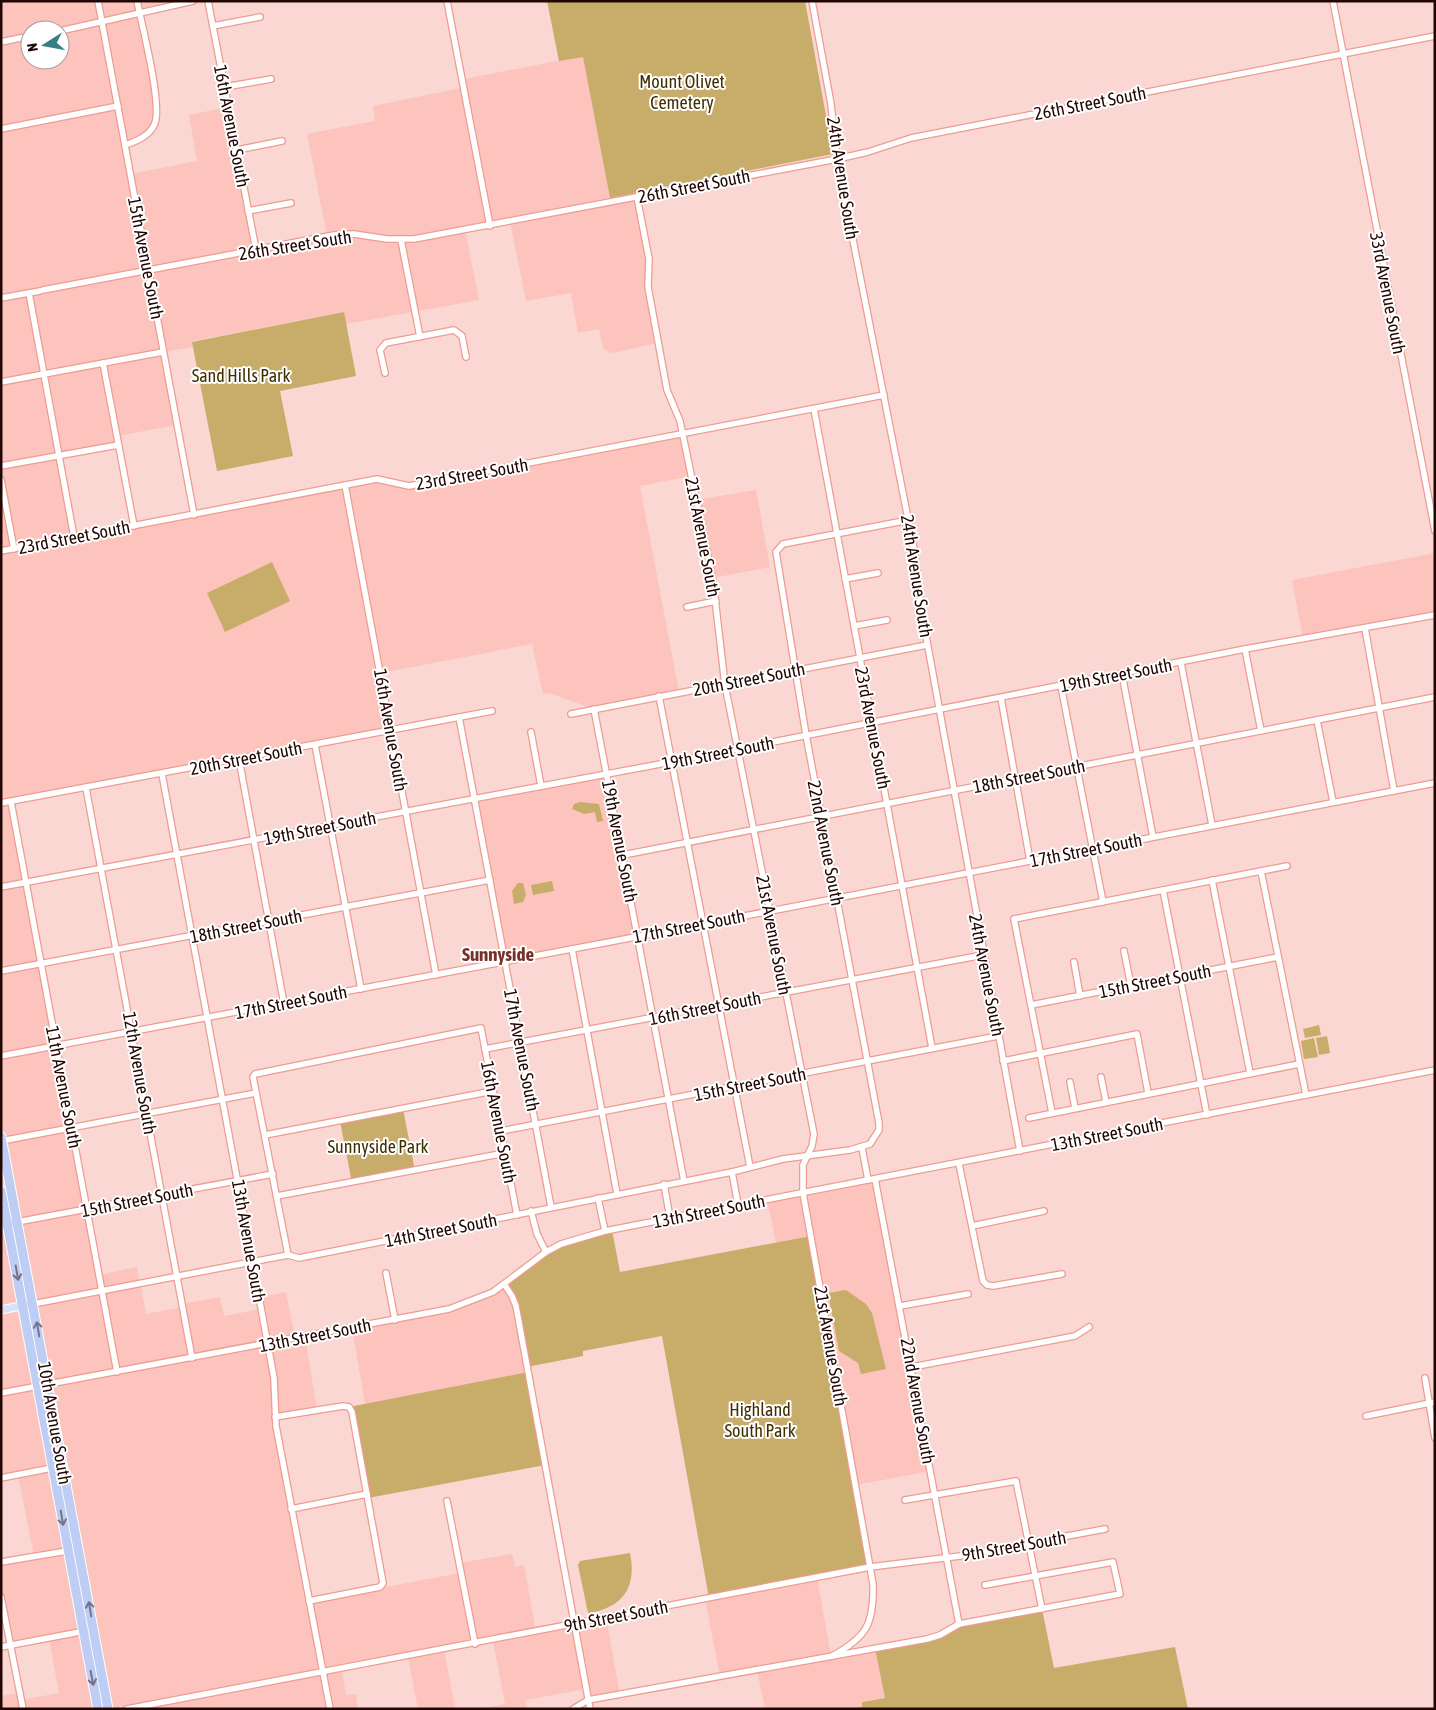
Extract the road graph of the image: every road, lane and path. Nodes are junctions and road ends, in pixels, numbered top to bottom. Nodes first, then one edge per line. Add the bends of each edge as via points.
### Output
1 (98, 1) edge
2 (137, 1) edge
3 (193, 1) edge
4 (208, 1) edge
5 (447, 1) edge
6 (812, 1) edge
7 (1332, 1) edge
8 (139, 14) junction
9 (260, 17) dead end
10 (102, 21) junction
11 (213, 26) junction
12 (70, 29) edge
13 (1435, 36) edge
14 (20, 38) edge
15 (1, 42) edge
16 (1342, 54) junction
17 (271, 79) dead end
18 (225, 87) junction
19 (118, 106) junction
20 (1, 129) edge
21 (282, 141) dead end
22 (125, 145) junction
23 (237, 150) junction
24 (837, 159) junction
25 (637, 197) junction
26 (291, 203) dead end
27 (248, 211) junction
28 (490, 226) junction
29 (401, 240) junction
30 (256, 250) junction
31 (148, 270) junction
32 (29, 293) junction
33 (1, 298) edge
34 (420, 337) junction
35 (163, 352) junction
36 (466, 357) dead end
37 (103, 362) junction
38 (384, 373) dead end
39 (44, 374) junction
40 (1, 382) edge
41 (884, 396) junction
42 (814, 409) junction
43 (683, 434) junction
44 (118, 445) junction
45 (59, 456) junction
46 (1, 466) edge
47 (1, 480) edge
48 (345, 485) junction
49 (194, 515) junction
50 (909, 520) junction
51 (134, 526) junction
52 (1435, 531) edge
53 (837, 534) junction
54 (74, 537) junction
55 (14, 549) junction
56 (1, 551) edge
57 (878, 573) dead end
58 (845, 579) junction
59 (716, 602) junction
60 (687, 607) dead end
61 (1435, 615) edge
62 (887, 620) dead end
63 (854, 626) junction
64 (1365, 628) junction
65 (927, 645) junction
66 (1245, 649) junction
67 (860, 658) junction
68 (1181, 663) junction
69 (794, 671) junction
70 (1122, 674) junction
71 (726, 685) junction
72 (1061, 686) junction
73 (659, 696) junction
74 (1435, 697) edge
75 (1001, 698) junction
76 (1379, 708) junction
77 (594, 709) junction
78 (939, 710) junction
79 (492, 711) dead end
80 (571, 714) dead end
81 (459, 717) junction
82 (1317, 720) junction
83 (872, 722) junction
84 (391, 731) junction
85 (1261, 731) junction
86 (531, 732) dead end
87 (806, 735) junction
88 (1198, 743) junction
89 (315, 745) junction
90 (739, 749) junction
91 (1137, 755) junction
92 (239, 758) junction
93 (672, 762) junction
94 (1077, 767) junction
95 (162, 774) junction
96 (607, 774) junction
97 (1014, 779) junction
98 (1435, 783) edge
99 (541, 786) junction
100 (86, 788) junction
101 (954, 791) junction
102 (1394, 791) junction
103 (475, 799) junction
104 (11, 802) junction
105 (1333, 802) junction
106 (887, 803) junction
107 (1, 804) edge
108 (406, 812) junction
109 (820, 817) junction
110 (1212, 825) junction
111 (330, 826) junction
112 (753, 830) junction
113 (1153, 837) junction
114 (254, 841) junction
115 (688, 843) junction
116 (1092, 848) junction
117 (178, 855) junction
118 (623, 855) junction
119 (1030, 861) junction
120 (1287, 866) dead end
121 (102, 869) junction
122 (1261, 871) junction
123 (968, 873) junction
124 (490, 880) junction
125 (1212, 880) junction
126 (26, 884) junction
127 (903, 886) junction
128 (1, 887) edge
129 (1164, 890) junction
130 (421, 893) junction
131 (837, 898) junction
132 (1103, 902) junction
133 (346, 908) junction
134 (769, 911) junction
135 (270, 922) junction
136 (704, 924) junction
137 (193, 936) junction
138 (638, 936) junction
139 (572, 949) junction
140 (117, 950) junction
141 (1124, 951) dead end
142 (984, 955) junction
143 (1278, 957) junction
144 (505, 962) junction
145 (1074, 962) dead end
146 (41, 964) junction
147 (917, 967) junction
148 (1229, 967) junction
149 (1, 971) edge
150 (436, 975) junction
151 (1180, 976) junction
152 (852, 980) junction
153 (1131, 986) junction
154 (361, 989) junction
155 (785, 992) junction
156 (1080, 996) junction
157 (284, 1004) junction
158 (1031, 1005) junction
159 (719, 1006) junction
160 (208, 1018) junction
161 (653, 1018) junction
162 (586, 1030) junction
163 (132, 1032) junction
164 (998, 1036) junction
165 (521, 1043) junction
166 (57, 1046) junction
167 (932, 1048) junction
168 (485, 1049) junction
169 (1040, 1053) junction
170 (1, 1056) edge
171 (1003, 1060) junction
172 (866, 1061) junction
173 (1299, 1064) junction
174 (1435, 1070) edge
175 (1250, 1073) junction
176 (802, 1074) junction
177 (1101, 1077) dead end
178 (1070, 1082) dead end
179 (1201, 1083) junction
180 (734, 1086) junction
181 (493, 1091) junction
182 (256, 1093) junction
183 (1148, 1093) junction
184 (1306, 1096) junction
185 (222, 1099) junction
186 (668, 1099) junction
187 (1106, 1102) junction
188 (1075, 1108) junction
189 (602, 1112) junction
190 (1052, 1113) junction
191 (147, 1114) junction
192 (1207, 1115) junction
193 (1029, 1118) dead end
194 (536, 1124) junction
195 (72, 1127) junction
196 (501, 1131) junction
197 (265, 1135) junction
198 (876, 1137) joint
199 (1, 1140) edge
200 (862, 1148) junction
201 (1020, 1151) junction
202 (505, 1153) junction
203 (806, 1157) junction
204 (958, 1164) junction
205 (750, 1167) junction
206 (732, 1172) junction
207 (273, 1174) junction
208 (875, 1179) junction
209 (238, 1180) junction
210 (684, 1180) junction
211 (868, 1180) junction
212 (664, 1184) junction
213 (1, 1191) edge
214 (803, 1193) junction
215 (617, 1194) junction
216 (162, 1195) junction
217 (277, 1196) junction
218 (598, 1198) junction
219 (738, 1205) junction
220 (551, 1206) junction
221 (87, 1209) junction
222 (531, 1211) junction
223 (1044, 1211) dead end
224 (517, 1215) junction
225 (670, 1218) junction
226 (9, 1224) edge
227 (972, 1226) junction
228 (605, 1231) junction
229 (546, 1252) junction
230 (288, 1255) junction
231 (253, 1262) junction
232 (386, 1273) dead end
233 (1062, 1274) dead end
234 (177, 1276) junction
235 (504, 1284) junction
236 (102, 1290) junction
237 (968, 1294) dead end
238 (33, 1304) junction
239 (22, 1306) junction
240 (900, 1306) junction
241 (1, 1310) edge
242 (394, 1320) junction
243 (1089, 1327) dead end
244 (268, 1344) junction
245 (192, 1358) junction
246 (912, 1367) junction
247 (117, 1372) junction
248 (1424, 1378) dead end
249 (48, 1385) junction
250 (38, 1387) junction
251 (1, 1394) edge
252 (1435, 1402) edge
253 (1428, 1403) junction
254 (1366, 1416) dead end
255 (275, 1418) junction
256 (1435, 1438) edge
257 (58, 1467) junction
258 (1, 1478) edge
259 (367, 1494) junction
260 (935, 1494) junction
261 (905, 1500) dead end
262 (447, 1501) dead end
263 (291, 1509) junction
264 (1105, 1529) dead end
265 (1029, 1544) junction
266 (79, 1549) junction
267 (68, 1551) junction
268 (945, 1556) junction
269 (1, 1562) edge
270 (870, 1567) junction
271 (1035, 1577) junction
272 (985, 1585) dead end
273 (1, 1597) edge
274 (309, 1601) junction
275 (1042, 1609) junction
276 (575, 1624) junction
277 (959, 1624) junction
278 (94, 1630) junction
279 (83, 1632) junction
280 (474, 1644) junction
281 (10, 1646) junction
282 (1, 1647) edge
283 (832, 1656) junction
284 (323, 1672) junction
285 (588, 1700) junction
286 (23, 1709) edge
287 (98, 1709) edge
288 (108, 1709) edge
289 (127, 1709) edge
290 (330, 1709) edge
291 (573, 1709) edge
292 (590, 1709) edge

1 - 10 street, 15th Avenue South
2 - 8 street
3 - 8 street
4 - 11 street, 16th Avenue South
5 - 28 street
6 - 24 street, 24th Avenue South via 831,104
7 - 16 street, 33rd Avenue South
8 - 10 street
8 - 22 street via 157,112 150,131
9 - 11 street
10 - 12 street
10 - 19 street, 15th Avenue South
11 - 18 street, 16th Avenue South
13 - 16 street, 26th Street South
14 - 15 street
16 - 24 street, 26th Street South via 910,138
16 - 52 street, 33rd Avenue South
17 - 18 street
18 - 23 street, 16th Avenue South
19 - 20 street
19 - 22 street, 15th Avenue South
21 - 23 street
22 - 31 street, 15th Avenue South
23 - 27 street, 16th Avenue South
24 - 25 street, 26th Street South
24 - 41 street, 24th Avenue South
25 - 28 street, 26th Street South
25 - 43 street, 21st Avenue South via 649,258 648,287 667,390
26 - 27 street
27 - 30 street, 16th Avenue South
28 - 29 street, 26th Street South
29 - 30 street, 26th Street South via 344,234
29 - 34 street
30 - 31 street, 26th Street South
31 - 32 street, 26th Street South
31 - 35 street, 15th Avenue South
32 - 33 street, 26th Street South
32 - 39 street
34 - 36 street via 454,330 462,336
34 - 38 street via 381,346
35 - 37 street
35 - 49 street, 15th Avenue South
37 - 39 street
37 - 44 street
39 - 40 street
39 - 45 street
41 - 42 street, 23rd Street South
41 - 50 street, 24th Avenue South
42 - 43 street, 23rd Street South
42 - 53 street, 23rd Avenue South
43 - 48 street, 23rd Street South via 409,486 377,479
43 - 59 street, 21st Avenue South
44 - 45 street
44 - 51 street
45 - 46 street
45 - 54 street
47 - 55 street
48 - 49 street, 23rd Street South
48 - 84 street, 16th Avenue South
49 - 51 street, 23rd Street South
50 - 53 street
50 - 65 street, 24th Avenue South
51 - 54 street, 23rd Street South
53 - 58 street, 23rd Avenue South
53 - 69 street, 22nd Avenue South via 783,544 778,548 776,558
54 - 55 street, 23rd Street South
55 - 56 street, 23rd Street South
57 - 58 street
58 - 63 street, 23rd Avenue South
59 - 60 street
59 - 71 street, 21st Avenue South
61 - 64 street, 19th Street South
62 - 63 street
63 - 67 street, 23rd Avenue South
64 - 66 street, 19th Street South
64 - 76 street
65 - 67 street, 20th Street South
65 - 78 street, 24th Avenue South
66 - 68 street, 19th Street South
66 - 85 street
67 - 69 street, 20th Street South
67 - 83 street, 23rd Avenue South
68 - 70 street, 19th Street South
68 - 88 street
69 - 71 street, 20th Street South
69 - 87 street, 22nd Avenue South
70 - 72 street, 19th Street South
70 - 91 street
71 - 73 street, 20th Street South
71 - 90 street, 21st Avenue South
72 - 75 street, 19th Street South
72 - 94 street
73 - 77 street, 20th Street South
73 - 93 street
74 - 76 street, 18th Street South
75 - 78 street, 19th Street South
75 - 97 street
76 - 82 street, 18th Street South
76 - 102 street
77 - 80 street, 20th Street South
77 - 96 street, 19th Avenue South
78 - 83 street, 19th Street South
78 - 101 street, 24th Avenue South
79 - 81 street, 20th Street South
81 - 84 street, 20th Street South
81 - 103 street, 17th Avenue South
82 - 85 street, 18th Street South
82 - 105 street
83 - 87 street, 19th Street South
83 - 106 street, 23rd Avenue South
84 - 89 street, 20th Street South
84 - 108 street, 16th Avenue South
85 - 88 street, 18th Street South
86 - 99 street
87 - 90 street, 19th Street South
87 - 109 street, 22nd Avenue South
88 - 91 street, 18th Street South
88 - 110 street
89 - 92 street, 20th Street South
89 - 111 street
90 - 93 street, 19th Street South
90 - 112 street, 21st Avenue South
91 - 94 street, 18th Street South
91 - 113 street
92 - 95 street, 20th Street South
92 - 114 street
93 - 96 street, 19th Street South
93 - 115 street
94 - 97 street, 18th Street South
94 - 116 street
95 - 100 street, 20th Street South
95 - 117 street, 13th Avenue South
96 - 99 street, 19th Street South
96 - 118 street, 19th Avenue South
97 - 101 street, 18th Street South
97 - 119 street
98 - 102 street, 17th Street South
99 - 103 street, 19th Street South
100 - 104 street, 20th Street South
100 - 121 street, 12th Avenue South
101 - 106 street, 18th Street South
101 - 123 street, 24th Avenue South
102 - 105 street, 17th Street South
103 - 108 street, 19th Street South
103 - 124 street, 17th Avenue South
104 - 107 street, 20th Street South
104 - 126 street, 11th Avenue South
105 - 110 street, 17th Street South
106 - 109 street, 18th Street South
106 - 127 street, 23rd Avenue South
108 - 111 street, 19th Street South
108 - 130 street, 16th Avenue South
109 - 112 street, 18th Street South
109 - 131 street, 22nd Avenue South
110 - 113 street, 17th Street South
111 - 114 street, 19th Street South
111 - 133 street
112 - 115 street, 18th Street South
112 - 134 street, 21st Avenue South
113 - 116 street, 17th Street South
114 - 117 street, 19th Street South
114 - 135 street
115 - 118 street, 18th Street South
115 - 136 street
116 - 119 street, 17th Street South
116 - 132 street
117 - 121 street, 19th Street South
117 - 137 street, 13th Avenue South
118 - 138 street, 19th Avenue South
119 - 123 street, 17th Street South
120 - 122 street
121 - 126 street, 19th Street South
121 - 140 street, 12th Avenue South
122 - 125 street
122 - 143 street
123 - 127 street, 17th Street South
123 - 142 street, 24th Avenue South
124 - 130 street, 18th Street South
124 - 144 street, 17th Avenue South
125 - 129 street
125 - 148 street
126 - 128 street, 19th Street South
126 - 146 street, 11th Avenue South
127 - 131 street, 17th Street South
127 - 147 street, 23rd Avenue South
129 - 132 street
129 - 151 street
130 - 133 street, 18th Street South
130 - 150 street, 16th Avenue South
131 - 134 street, 17th Street South
131 - 152 street, 22nd Avenue South
132 - 158 street via 1014,919
133 - 135 street, 18th Street South
133 - 154 street
134 - 136 street, 17th Street South
134 - 155 street, 21st Avenue South
135 - 137 street, 18th Street South
135 - 157 street
136 - 138 street, 17th Street South
136 - 159 street
137 - 140 street, 18th Street South
137 - 160 street, 13th Avenue South
138 - 139 street, 17th Street South
138 - 161 street, 19th Avenue South
139 - 144 street, 17th Street South
139 - 162 street
140 - 146 street, 18th Street South
140 - 163 street, 12th Avenue South
141 - 153 street
142 - 147 street, 16th Street South
142 - 164 street, 24th Avenue South
143 - 148 street, 15th Street South
143 - 173 street
144 - 150 street, 17th Street South
144 - 165 street, 17th Avenue South
145 - 156 street
146 - 149 street, 18th Street South
146 - 166 street, 11th Avenue South
147 - 152 street, 16th Street South
147 - 167 street, 23rd Avenue South
148 - 151 street, 15th Street South
148 - 175 street
150 - 154 street, 17th Street South
151 - 153 street, 15th Street South
151 - 179 street
152 - 155 street, 16th Street South
152 - 172 street, 22nd Avenue South
153 - 156 street, 15th Street South
154 - 157 street, 17th Street South
155 - 159 street, 16th Street South
155 - 176 street, 21st Avenue South
156 - 158 street, 15th Street South
157 - 160 street, 17th Street South
158 - 169 street
159 - 161 street, 16th Street South
159 - 180 street
160 - 163 street, 17th Street South
160 - 185 street, 13th Avenue South
161 - 162 street, 16th Street South
161 - 186 street, 19th Avenue South
162 - 165 street, 16th Street South
162 - 189 street
163 - 166 street, 17th Street South
163 - 191 street, 12th Avenue South
164 - 167 street, 15th Street South
164 - 171 street, 24th Avenue South
165 - 168 street, 16th Street South
165 - 194 street, 17th Avenue South
166 - 170 street, 17th Street South
166 - 195 street, 11th Avenue South
167 - 172 street, 15th Street South
168 - 181 street, 16th Avenue South
168 - 182 street, 16th Avenue South via 481,1028 258,1072 253,1077
169 - 171 street
169 - 183 street via 1137,1034
169 - 190 street
171 - 201 street, 24th Avenue South
172 - 176 street, 15th Street South
172 - 198 street, 22nd Avenue South via 878,1123
173 - 175 street
173 - 184 street
174 - 184 street, 13th Street South
175 - 179 street
176 - 180 street, 15th Street South
176 - 203 street, 21st Avenue South via 814,1134
177 - 187 street
178 - 188 street
179 - 183 street
179 - 192 street
180 - 186 street, 15th Street South
180 - 205 street
181 - 196 street, 16th Avenue South
181 - 197 street
182 - 185 street
182 - 197 street
183 - 187 street
184 - 192 street, 13th Street South
185 - 191 street
185 - 209 street, 13th Avenue South
186 - 189 street, 15th Street South
186 - 210 street, 19th Avenue South
187 - 188 street
188 - 190 street
189 - 194 street, 15th Street South
189 - 215 street
190 - 193 street
191 - 195 street
191 - 216 street, 12th Avenue South
192 - 201 street, 13th Street South
194 - 196 street, 15th Street South
194 - 220 street, 17th Avenue South
195 - 199 street
195 - 221 street, 11th Avenue South
196 - 202 street, 16th Avenue South
197 - 207 street
198 - 200 street, 14th Street South
199 - 226 highway, 10th Avenue South
200 - 203 street, 14th Street South
200 - 211 street
201 - 204 street, 13th Street South
202 - 217 street
202 - 224 street, 16th Avenue South
203 - 205 street, 14th Street South
203 - 214 street, 21st Avenue South via 802,1172
204 - 208 street, 13th Street South
204 - 227 street
205 - 206 street, 14th Street South
206 - 210 street, 14th Street South
206 - 219 street
207 - 209 street, 15th Street South
207 - 217 street
208 - 211 street, 13th Street South
208 - 240 street, 22nd Avenue South
209 - 216 street, 15th Street South
209 - 231 street, 13th Avenue South
210 - 212 street, 14th Street South
211 - 214 street, 13th Street South
212 - 215 street, 14th Street South
212 - 225 street
213 - 226 highway, 10th Avenue South
214 - 219 street, 13th Street South
214 - 270 street, 21st Avenue South
215 - 218 street, 14th Street South
216 - 221 street, 15th Street South
216 - 234 street, 12th Avenue South
217 - 230 street
218 - 220 street, 14th Street South
218 - 228 street
219 - 225 street, 13th Street South
220 - 222 street, 14th Street South
221 - 226 street, 15th Street South
221 - 236 street, 11th Avenue South
222 - 224 street, 14th Street South
222 - 229 street
223 - 227 street
224 - 230 street, 14th Street South via 298,1258
225 - 228 street, 13th Street South
226 - 238 highway, 10th Avenue South
226 -> 239 highway, 10th Avenue South
227 - 233 street via 986,1285
228 - 229 street, 13th Street South
229 - 235 street, 13th Street South
230 - 231 street, 14th Street South
231 - 234 street, 14th Street South
231 - 244 street, 13th Avenue South
232 - 242 street
234 - 236 street, 14th Street South
234 - 245 street, 12th Avenue South
235 - 242 street, 13th Street South via 468,1304
235 - 276 street via 516,1306
236 - 238 street, 14th Street South
236 - 247 street, 11th Avenue South
237 - 240 street
238 - 239 main road, 14th Street South
249 -> 238 highway, 10th Avenue South
239 - 241 main road, 14th Street South
239 - 250 highway, 10th Avenue South
240 - 246 street, 22nd Avenue South
242 - 244 street, 13th Street South
243 - 246 street via 1074,1336
244 - 245 street, 13th Street South
244 - 255 street, 13th Avenue South via 274,1378
245 - 247 street, 13th Street South
246 - 260 street, 22nd Avenue South
247 - 249 street, 13th Street South
248 - 253 street
249 - 250 street, 13th Street South
249 - 257 highway, 10th Avenue South
250 - 251 street, 13th Street South
250 - 257 highway, 10th Avenue South
252 - 253 street
253 - 254 street
253 - 256 street
255 - 259 street via 349,1407
255 - 263 street, 13th Avenue South
257 - 258 street
257 - 266 highway, 10th Avenue South
257 -> 267 highway, 10th Avenue South
259 - 263 street
259 - 274 street via 382,1586
260 - 261 street
260 - 265 street via 1016,1481
260 - 268 street, 22nd Avenue South
262 - 280 street
263 - 274 street, 13th Avenue South
264 - 265 street, 9th Street South
265 - 268 street, 9th Street South
265 - 271 street
266 - 267 street
278 -> 266 highway, 10th Avenue South
267 - 269 street
267 - 279 highway, 10th Avenue South
268 - 270 street, 9th Street South
268 - 277 street, 22nd Avenue South
270 - 276 street, 9th Street South
270 - 283 street, 21st Avenue South via 874,1597 866,1631 850,1646
271 - 272 street
271 - 275 street
271 - 275 street via 1113,1562 1120,1594
273 - 281 street
274 - 284 street, 13th Avenue South
275 - 277 street
276 - 280 street, 9th Street South
276 - 285 street
277 - 283 street via 927,1639
278 - 279 street
278 - 288 highway, 10th Avenue South
279 - 281 street
279 -> 287 highway, 10th Avenue South
280 - 284 street, 9th Street South
281 - 282 street
281 - 286 street
283 - 285 street
284 - 289 street, 9th Street South
284 - 290 street, 13th Avenue South
285 - 291 street
285 - 292 street

